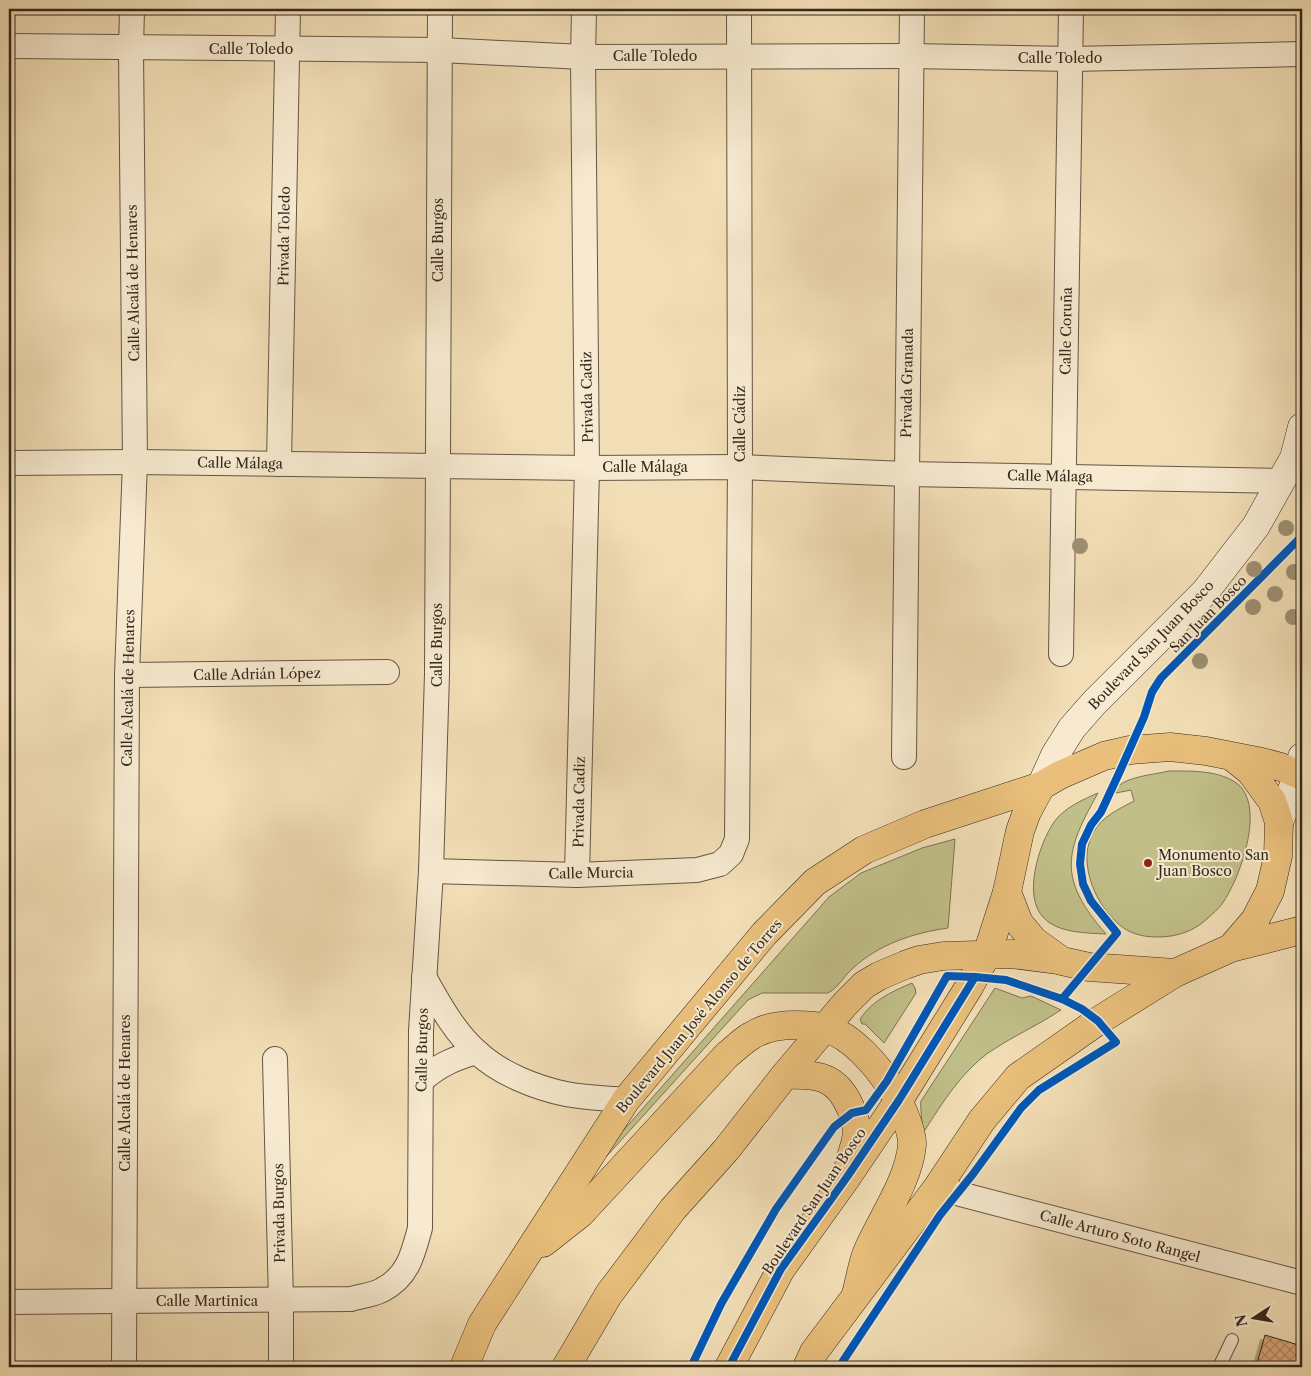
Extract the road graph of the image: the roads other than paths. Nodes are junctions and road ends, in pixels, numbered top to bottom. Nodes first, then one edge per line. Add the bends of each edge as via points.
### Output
1 (132, 9) edge
2 (288, 9) edge
3 (440, 9) edge
4 (584, 9) edge
5 (738, 9) edge
6 (912, 9) edge
7 (1071, 9) edge
8 (9, 46) edge
9 (131, 48) junction
10 (288, 49) junction
11 (440, 50) junction
12 (1302, 54) edge
13 (738, 56) junction
14 (911, 56) junction
15 (583, 57) junction
16 (1071, 59) junction
17 (1302, 427) edge
18 (135, 462) junction
19 (9, 463) edge
20 (279, 464) junction
21 (437, 465) junction
22 (740, 467) junction
23 (587, 468) junction
24 (906, 474) junction
25 (1064, 476) junction
26 (1281, 481) junction
27 (1061, 654) dead end
28 (387, 672) dead end
29 (127, 675) junction
30 (904, 756) dead end
31 (1231, 756) junction
32 (1301, 769) edge
33 (1041, 786) junction
34 (1279, 822) junction
35 (737, 839) joint
36 (431, 871) junction
37 (577, 875) junction
38 (1007, 892) junction
39 (1302, 930) edge
40 (1231, 948) junction
41 (987, 954) junction
42 (1062, 960) junction
43 (1175, 973) junction
44 (424, 977) junction
45 (825, 1028) junction
46 (477, 1052) junction
47 (275, 1059) dead end
48 (785, 1075) junction
49 (422, 1080) junction
50 (626, 1100) junction
51 (898, 1100) junction
52 (847, 1177) junction
53 (937, 1188) junction
54 (525, 1258) junction
55 (401, 1278) joint
56 (1302, 1283) edge
57 (856, 1294) junction
58 (124, 1301) junction
59 (281, 1301) junction
60 (9, 1302) edge
61 (1232, 1340) dead end
62 (733, 1361) edge
63 (124, 1367) edge
64 (281, 1367) edge
65 (464, 1367) edge
66 (566, 1367) edge
67 (806, 1367) edge
68 (1220, 1367) edge

1 - 9 street, Calle Alcalá de Henares
2 - 10 street, Privada Toledo
3 - 11 street, Calle Burgos
4 - 15 street, Privada Cadiz
5 - 13 street, Calle Cádiz
6 - 14 street, Privada Granada
7 - 16 street, Calle Coruña
8 - 9 street, Calle Toledo
9 - 10 street, Calle Toledo
9 - 18 street, Calle Alcalá de Henares
10 - 11 street, Calle Toledo
10 - 20 street, Privada Toledo
11 - 15 street, Calle Toledo
11 - 21 street, Calle Burgos
12 - 16 street, Calle Toledo
13 - 14 street, Calle Toledo
13 - 15 street, Calle Toledo
13 - 22 street, Calle Cádiz
14 - 16 street, Calle Toledo
14 - 24 street, Privada Granada
15 - 23 street, Privada Cadiz
16 - 25 street, Calle Coruña
17 - 26 street, Boulevard San Juan Bosco via 1294,458
18 - 19 street, Calle Málaga
18 - 20 street, Calle Málaga
18 - 29 street, Calle Alcalá de Henares
20 - 21 street, Calle Málaga
21 - 23 street, Calle Málaga
21 - 36 street, Calle Burgos via 437,674
22 - 23 street, Calle Málaga
22 - 24 street, Calle Málaga
22 - 35 street, Calle Cádiz
23 - 37 street, Privada Cadiz
24 - 25 street, Calle Málaga
24 - 30 street, Privada Granada
25 - 26 street, Calle Málaga
25 - 27 street, Calle Coruña
26 - 33 street, Boulevard San Juan Bosco via 1256,526 1205,592 1072,728
28 - 29 street, Calle Adrián López
29 - 58 street, Calle Alcalá de Henares
31 - 32 main road, Boulevard Juan José Alonso de Torres
31 - 33 main road, Boulevard Juan José Alonso de Torres via 1170,747 1130,750 1104,756
31 - 34 main road via 1250,771 1272,801
32 - 34 street
33 - 38 main road, Boulevard San Juan Bosco via 1020,832
33 - 50 main road, Boulevard Juan José Alonso de Torres via 925,824 864,850 815,882 764,934
34 - 40 main road via 1278,856 1270,891 1255,920
35 - 37 street, Calle Murcia via 731,854 720,864 697,870
36 - 37 street, Calle Murcia
36 - 44 street, Calle Burgos
38 - 41 main road, Boulevard San Juan Bosco
38 - 42 main road via 1020,923 1034,941
39 - 40 main road
40 - 43 main road
41 - 42 main road
41 - 45 main road via 929,958 879,976 844,1004
41 - 51 main road, Boulevard San Juan Bosco
42 - 43 main road via 1089,967
43 - 53 main road via 1098,1021 1018,1077 982,1120
44 - 46 street via 456,1028
44 - 49 street, Calle Burgos
45 - 48 main road
45 - 51 main road via 862,1051
45 - 54 main road via 780,1025 750,1036 727,1055 581,1213
46 - 49 street via 445,1063
46 - 50 street via 530,1084 566,1094
47 - 59 street, Privada Burgos
48 - 52 main road via 808,1074 826,1078 834,1082 847,1100 857,1131
48 - 66 main road via 726,1150 673,1209 615,1286
49 - 55 street, Calle Burgos via 420,1228
50 - 54 main road, Boulevard Juan José Alonso de Torres
51 - 52 main road, Boulevard San Juan Bosco
51 - 57 main road via 912,1143 907,1167 866,1252
52 - 62 main road, Boulevard San Juan Bosco via 781,1269
53 - 56 street, Calle Arturo Soto Rangel
53 - 57 main road
54 - 65 main road, Boulevard Juan José Alonso de Torres via 482,1324
55 - 59 street, Calle Martinica via 381,1290 351,1299
57 - 67 main road
58 - 59 street, Calle Martinica
58 - 60 street, Calle Martinica
58 - 63 street, Calle Alcalá de Henares
59 - 64 street, Privada Burgos
61 - 68 lane

